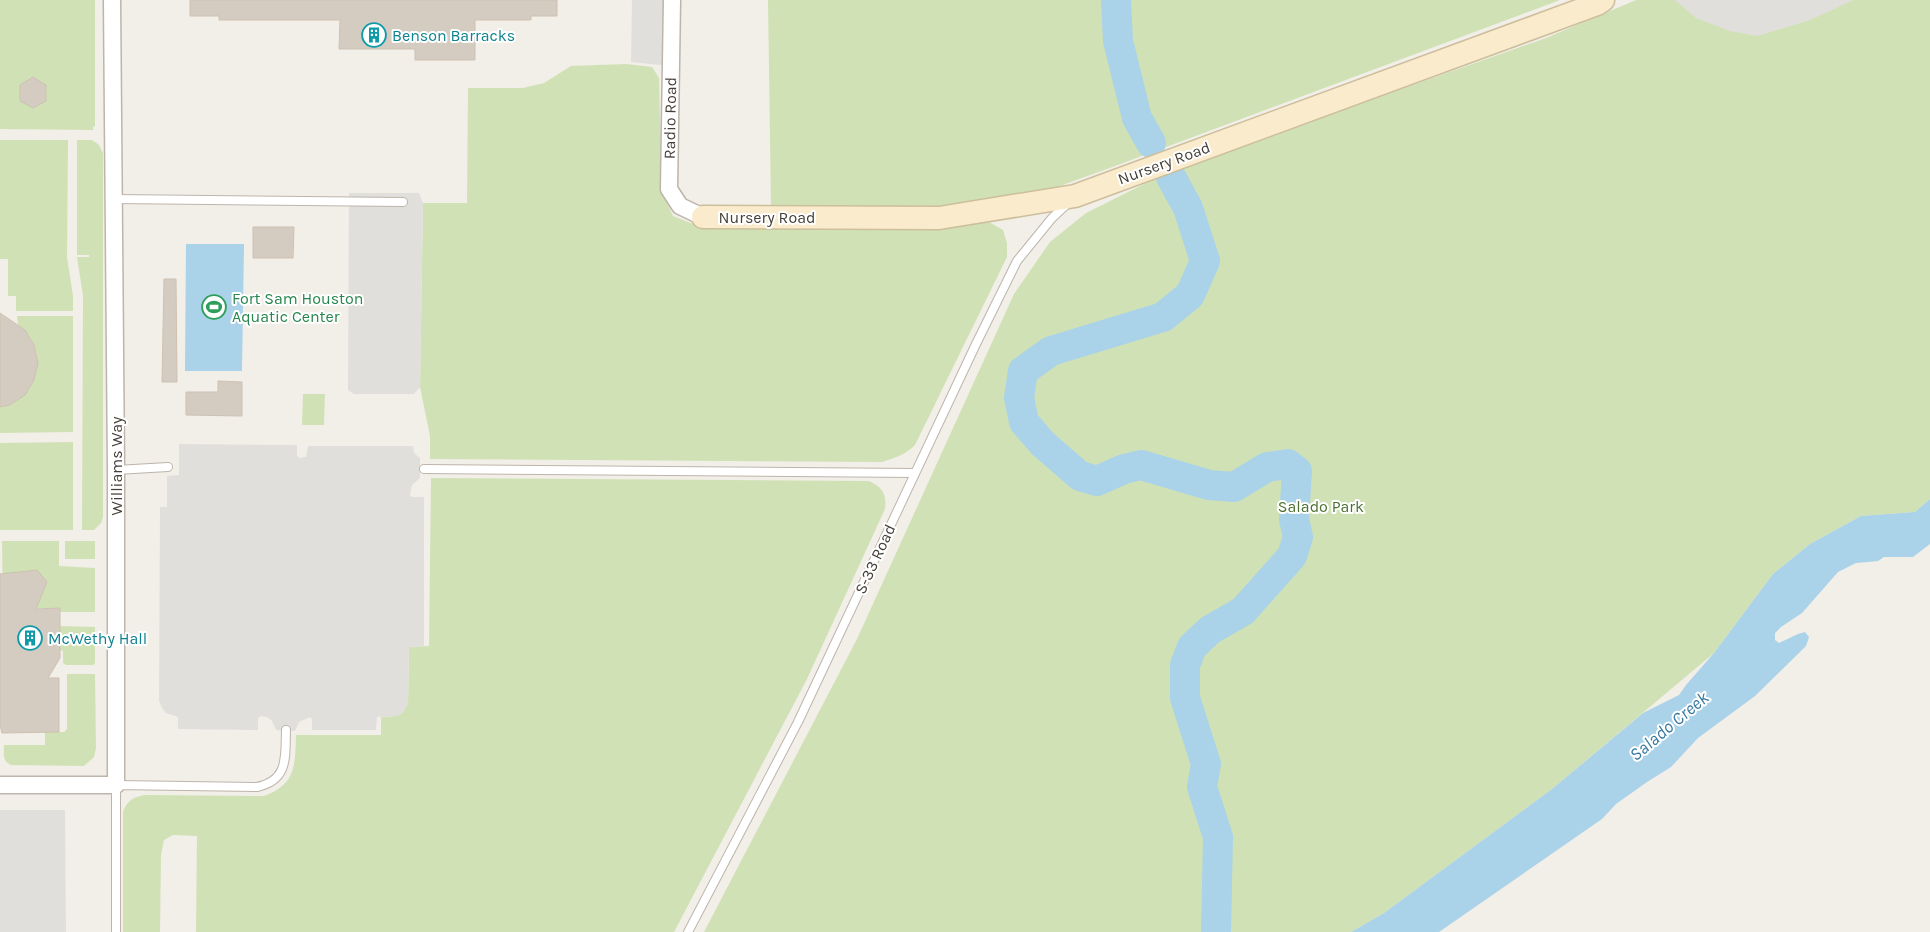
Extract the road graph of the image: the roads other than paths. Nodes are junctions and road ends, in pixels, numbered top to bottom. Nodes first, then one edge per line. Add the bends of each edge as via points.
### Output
1 (112, 0) edge
2 (672, 0) edge
3 (1603, 1) edge
4 (1075, 196) junction
5 (114, 199) junction
6 (403, 202) dead end
7 (704, 217) joint
8 (168, 467) dead end
9 (424, 469) dead end
10 (116, 470) junction
11 (915, 473) junction
12 (286, 730) dead end
13 (0, 785) edge
14 (116, 785) junction
15 (116, 932) edge
16 (688, 932) edge

1 - 5 street, Williams Way
2 - 7 street, Radio Road via 669,189 680,206
3 - 4 street, Nursery Road
4 - 7 street, Nursery Road via 939,218
4 - 11 lane, S-33 Road via 1052,218 1017,261
5 - 6 lane
5 - 10 street, Williams Way
8 - 10 lane
9 - 11 lane
10 - 14 street, Williams Way
11 - 16 lane, S-33 Road via 798,722
12 - 14 lane via 284,765 278,777 266,785
13 - 14 street
14 - 15 lane, Williams Way

